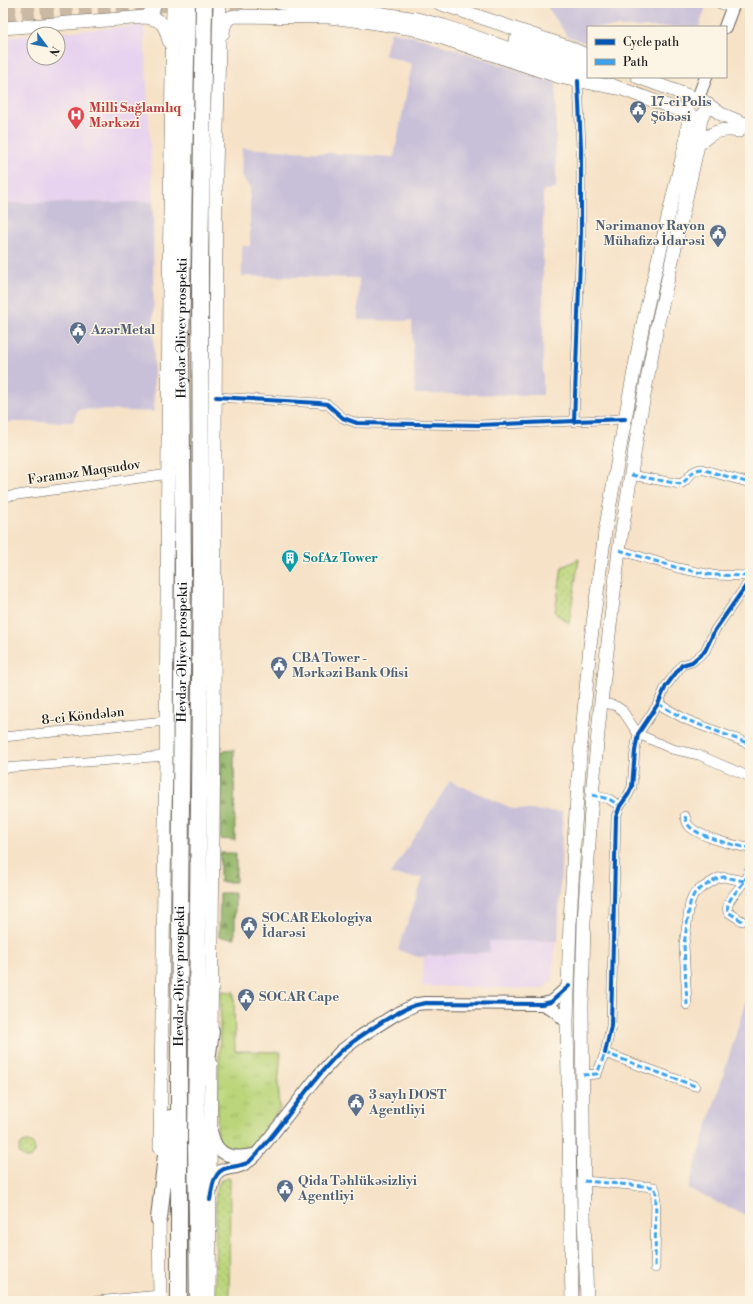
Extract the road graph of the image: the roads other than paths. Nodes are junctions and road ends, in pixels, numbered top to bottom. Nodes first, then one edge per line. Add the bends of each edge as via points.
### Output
1 (155, 3) edge
2 (173, 3) edge
3 (187, 3) edge
4 (204, 3) edge
5 (220, 3) edge
6 (279, 3) edge
7 (373, 3) edge
8 (439, 3) edge
9 (718, 3) edge
10 (248, 4) dead end
11 (733, 6) edge
12 (263, 15) junction
13 (146, 17) junction
14 (725, 26) edge
15 (4, 28) edge
16 (219, 46) junction
17 (172, 51) junction
18 (587, 56) edge
19 (587, 63) edge
20 (585, 78) edge
21 (640, 78) edge
22 (706, 78) edge
23 (696, 108) junction
24 (746, 131) edge
25 (698, 144) junction
26 (644, 324) junction
27 (657, 327) junction
28 (216, 397) junction
29 (625, 420) junction
30 (574, 422) junction
31 (168, 474) junction
32 (630, 475) junction
33 (750, 483) edge
34 (3, 496) edge
35 (619, 550) junction
36 (750, 576) edge
37 (750, 580) edge
38 (601, 702) junction
39 (658, 704) junction
40 (166, 721) junction
41 (638, 734) junction
42 (3, 737) edge
43 (750, 744) edge
44 (166, 756) junction
45 (3, 768) edge
46 (750, 777) edge
47 (592, 795) junction
48 (620, 806) junction
49 (685, 816) dead end
50 (750, 848) edge
51 (750, 868) edge
52 (744, 881) junction
53 (742, 921) dead end
54 (570, 922) junction
55 (584, 922) junction
56 (569, 986) junction
57 (542, 1004) junction
58 (687, 1005) dead end
59 (567, 1022) junction
60 (211, 1031) junction
61 (179, 1039) junction
62 (605, 1053) junction
63 (583, 1075) junction
64 (695, 1086) dead end
65 (210, 1127) junction
66 (196, 1139) junction
67 (256, 1155) junction
68 (584, 1181) junction
69 (210, 1200) junction
70 (571, 1215) junction
71 (584, 1215) junction
72 (159, 1219) junction
73 (655, 1268) dead end
74 (160, 1298) edge
75 (96, 1301) edge
76 (179, 1301) edge
77 (198, 1301) edge
78 (209, 1301) edge
79 (572, 1301) edge
80 (587, 1301) edge

1 - 13 main road via 153,10
2 - 17 main road
3 - 61 highway, Heydər Əliyev prospekti via 181,352 184,565
4 - 66 highway, Heydər Əliyev prospekti via 200,267 201,574
5 - 16 main road
6 - 20 main road via 364,10 417,19 444,26
7 - 19 main road via 446,18
8 - 18 main road
9 - 11 street
10 - 12 main road via 254,11
11 - 14 street
12 - 16 main road via 229,18
12 - 20 main road via 329,17 414,29 560,77
13 - 15 main road
13 - 17 main road via 163,24
16 - 28 main road
17 - 31 main road
20 - 23 main road
20 - 30 street
21 - 23 main road
22 - 23 street
23 - 24 main road via 721,114
23 - 25 main road
23 - 26 main road
24 - 25 main road via 728,129 714,132
25 - 27 main road
26 - 27 main road
26 - 29 main road
27 - 32 main road
28 - 30 street via 327,404 342,418 357,423 479,425
28 - 60 main road
29 - 30 street
29 - 54 main road via 605,532 590,646 580,755
31 - 34 street, Fəraməz Maqsudov
31 - 40 main road
32 - 33 street via 680,484 695,470 701,469
32 - 35 main road
35 - 36 street via 678,568 712,575
35 - 38 main road
37 - 39 street via 715,630 705,651 692,662 682,665 666,686
38 - 41 street via 622,710
38 - 47 main road
39 - 41 street
39 - 43 street via 687,720
40 - 42 street, 8-ci Köndələn
40 - 44 main road
41 - 46 street via 672,749 699,755
41 - 48 street via 632,787
44 - 45 street
44 - 72 main road
47 - 48 street via 609,799
47 - 55 main road
48 - 62 street via 616,818 611,1026
49 - 50 street via 688,825 699,833
51 - 52 street
52 - 53 street via 727,907 728,912
52 - 58 street via 718,878 694,894 690,903 684,946
54 - 55 main road
54 - 56 main road
55 - 63 main road
56 - 57 street via 551,1002
56 - 59 main road
57 - 59 street via 554,1010
57 - 67 street via 445,1002 417,1004 407,1008 342,1051 319,1075
59 - 70 main road
60 - 65 main road
60 - 66 highway
61 - 72 highway
61 - 76 highway, Heydər Əliyev prospekti
62 - 63 street via 597,1074
62 - 64 street
63 - 68 main road
65 - 67 street via 216,1147 224,1154 236,1157
65 - 69 main road
66 - 77 highway, Heydər Əliyev prospekti
67 - 69 street via 249,1162 238,1167 226,1168 218,1173
68 - 71 main road
68 - 73 street via 654,1187
69 - 78 main road
70 - 71 main road
70 - 79 main road
71 - 80 main road
72 - 74 main road
74 - 75 street

